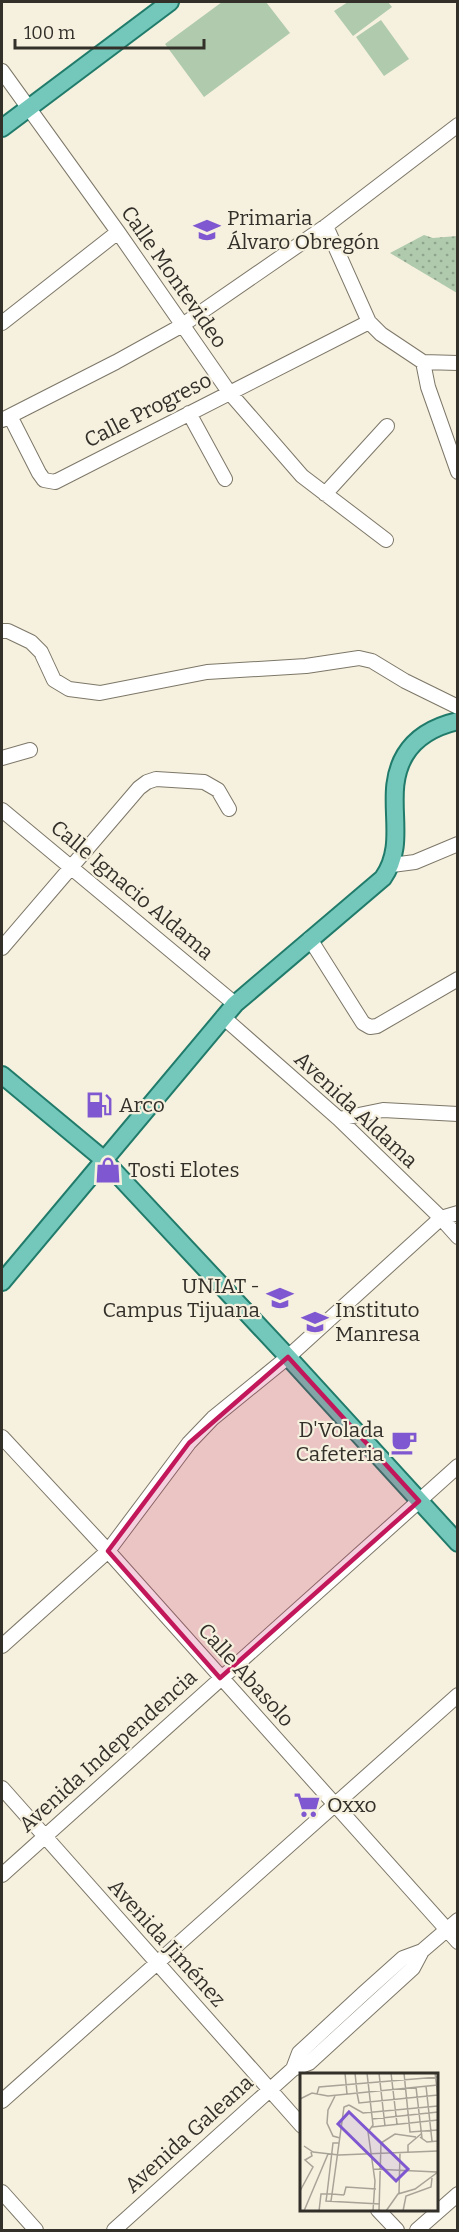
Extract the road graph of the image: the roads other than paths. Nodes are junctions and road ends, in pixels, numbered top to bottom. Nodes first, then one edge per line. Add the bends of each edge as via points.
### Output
1 (170, 2) edge
2 (2, 71) edge
3 (28, 108) junction
4 (458, 125) edge
5 (2, 128) edge
6 (326, 226) junction
7 (118, 232) junction
8 (369, 322) junction
9 (2, 323) edge
10 (182, 326) junction
11 (423, 362) junction
12 (458, 363) edge
13 (229, 392) junction
14 (189, 413) junction
15 (6, 418) edge
16 (387, 426) dead end
17 (458, 472) edge
18 (225, 478) dead end
19 (325, 494) junction
20 (386, 540) dead end
21 (2, 631) edge
22 (458, 707) edge
23 (458, 721) edge
24 (30, 750) dead end
25 (2, 758) edge
26 (229, 809) dead end
27 (2, 810) edge
28 (458, 844) edge
29 (70, 866) junction
30 (392, 866) junction
31 (310, 939) junction
32 (2, 948) edge
33 (458, 979) edge
34 (235, 1004) junction
35 (223, 1017) junction
36 (2, 1075) edge
37 (458, 1114) edge
38 (339, 1119) junction
39 (103, 1159) junction
40 (458, 1213) edge
41 (441, 1218) junction
42 (458, 1237) edge
43 (2, 1282) edge
44 (288, 1356) junction
45 (2, 1437) edge
46 (458, 1466) edge
47 (419, 1501) junction
48 (458, 1544) edge
49 (108, 1551) junction
50 (2, 1646) edge
51 (220, 1678) junction
52 (458, 1695) edge
53 (2, 1788) edge
54 (335, 1806) junction
55 (44, 1837) junction
56 (2, 1875) edge
57 (458, 1920) edge
58 (446, 1930) junction
59 (458, 1942) edge
60 (156, 1963) junction
61 (269, 2090) junction
62 (2, 2101) edge
63 (300, 2124) edge
64 (2, 2192) edge
65 (458, 2193) edge
66 (379, 2211) edge
67 (36, 2230) edge
68 (114, 2230) edge
69 (397, 2230) edge
70 (417, 2230) edge

1 - 3 main road
2 - 3 street, Calle Montevideo
3 - 5 main road
3 - 7 street, Calle Montevideo
4 - 6 street
6 - 8 street
6 - 10 street
7 - 9 street
7 - 10 street, Calle Montevideo
8 - 11 street
8 - 13 street, Calle Progreso
10 - 13 street, Calle Montevideo
10 - 15 street
11 - 12 street
11 - 17 street
13 - 14 street, Calle Progreso
13 - 19 street, Calle Montevideo via 286,460
14 - 15 street, Calle Progreso via 55,482 44,480
14 - 18 street
16 - 19 street
19 - 20 street, Calle Montevideo
21 - 22 street via 31,642 41,652 54,680 69,689 100,693 207,672 306,666 358,658 372,661
23 - 30 main road via 438,726 422,736 399,764 394,781 396,844
24 - 25 street
26 - 29 street via 218,790 204,782 147,782
27 - 29 street, Calle Ignacio Aldama
28 - 30 street via 415,862
29 - 32 street
29 - 34 street, Calle Ignacio Aldama
30 - 31 main road via 372,889
31 - 33 street via 363,1023 370,1027
31 - 34 main road
34 - 35 main road
35 - 38 street, Avenida Aldama
35 - 39 main road
36 - 39 main road
37 - 38 street via 383,1110
38 - 41 street, Avenida Aldama
39 - 43 main road
39 - 44 main road
40 - 41 street
41 - 42 street, Avenida Aldama
41 - 44 street
44 - 47 main road
44 - 49 street via 189,1443
45 - 49 street, Calle Abasolo
46 - 47 street, Avenida Independencia
47 - 48 main road
47 - 51 street, Avenida Independencia
49 - 50 street
49 - 51 street, Calle Abasolo
51 - 54 street, Calle Abasolo
51 - 55 street, Avenida Independencia
52 - 54 street
53 - 55 street, Avenida Jiménez
54 - 58 street, Calle Abasolo
54 - 60 street
55 - 56 street, Avenida Independencia
55 - 60 street, Avenida Jiménez
57 - 58 street, Avenida Galeana
58 - 59 street, Calle Abasolo
58 - 61 street, Avenida Galeana via 422,1951 404,1958 323,2031 299,2054 293,2069
60 - 61 street, Avenida Jiménez
60 - 62 street
61 - 63 street, Avenida Jiménez
61 - 68 street, Avenida Galeana
64 - 67 street
65 - 70 street
66 - 69 street

